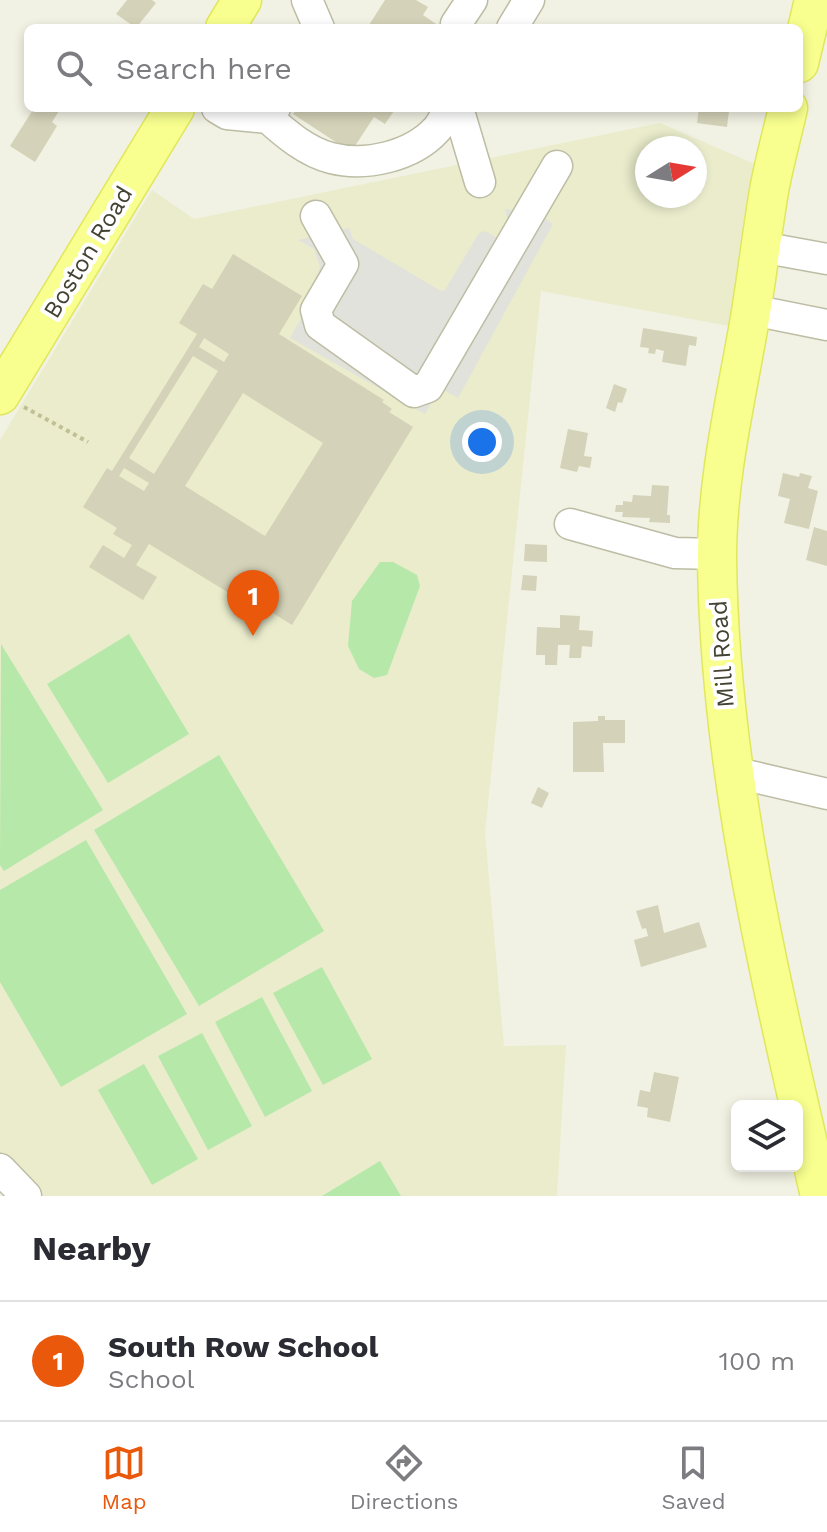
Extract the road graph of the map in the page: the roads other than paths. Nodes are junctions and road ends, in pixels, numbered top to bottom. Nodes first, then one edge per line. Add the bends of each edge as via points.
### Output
1 (242, 0) edge
2 (307, 0) edge
3 (472, 0) edge
4 (529, 0) edge
5 (814, 0) edge
6 (227, 24) edge
7 (317, 24) edge
8 (456, 24) edge
9 (514, 24) edge
10 (803, 46) edge
11 (173, 112) edge
12 (224, 112) edge
13 (447, 112) edge
14 (459, 112) edge
15 (787, 112) edge
16 (271, 113) edge
17 (557, 166) dead end
18 (480, 182) dead end
19 (316, 216) dead end
20 (761, 247) junction
21 (827, 259) edge
22 (752, 310) junction
23 (827, 325) edge
24 (0, 395) edge
25 (570, 524) dead end
26 (717, 554) junction
27 (733, 772) junction
28 (827, 794) edge
29 (0, 1169) edge
30 (26, 1196) edge
31 (820, 1196) edge

1 - 6 main road
2 - 7 street
3 - 8 street
4 - 9 street
5 - 10 main road
11 - 24 main road, Boston Road
12 - 16 street
13 - 16 street via 438,128 412,149 363,162 330,158 294,140
14 - 18 street
15 - 20 main road, Mill Road
17 - 19 street via 428,387 414,392 320,325 316,310 343,264
20 - 21 street
20 - 22 main road, Mill Road
22 - 23 street
22 - 26 main road, Mill Road via 723,469
25 - 26 street via 675,553
26 - 27 main road, Mill Road
27 - 28 street
27 - 31 main road, Mill Road
29 - 30 street

